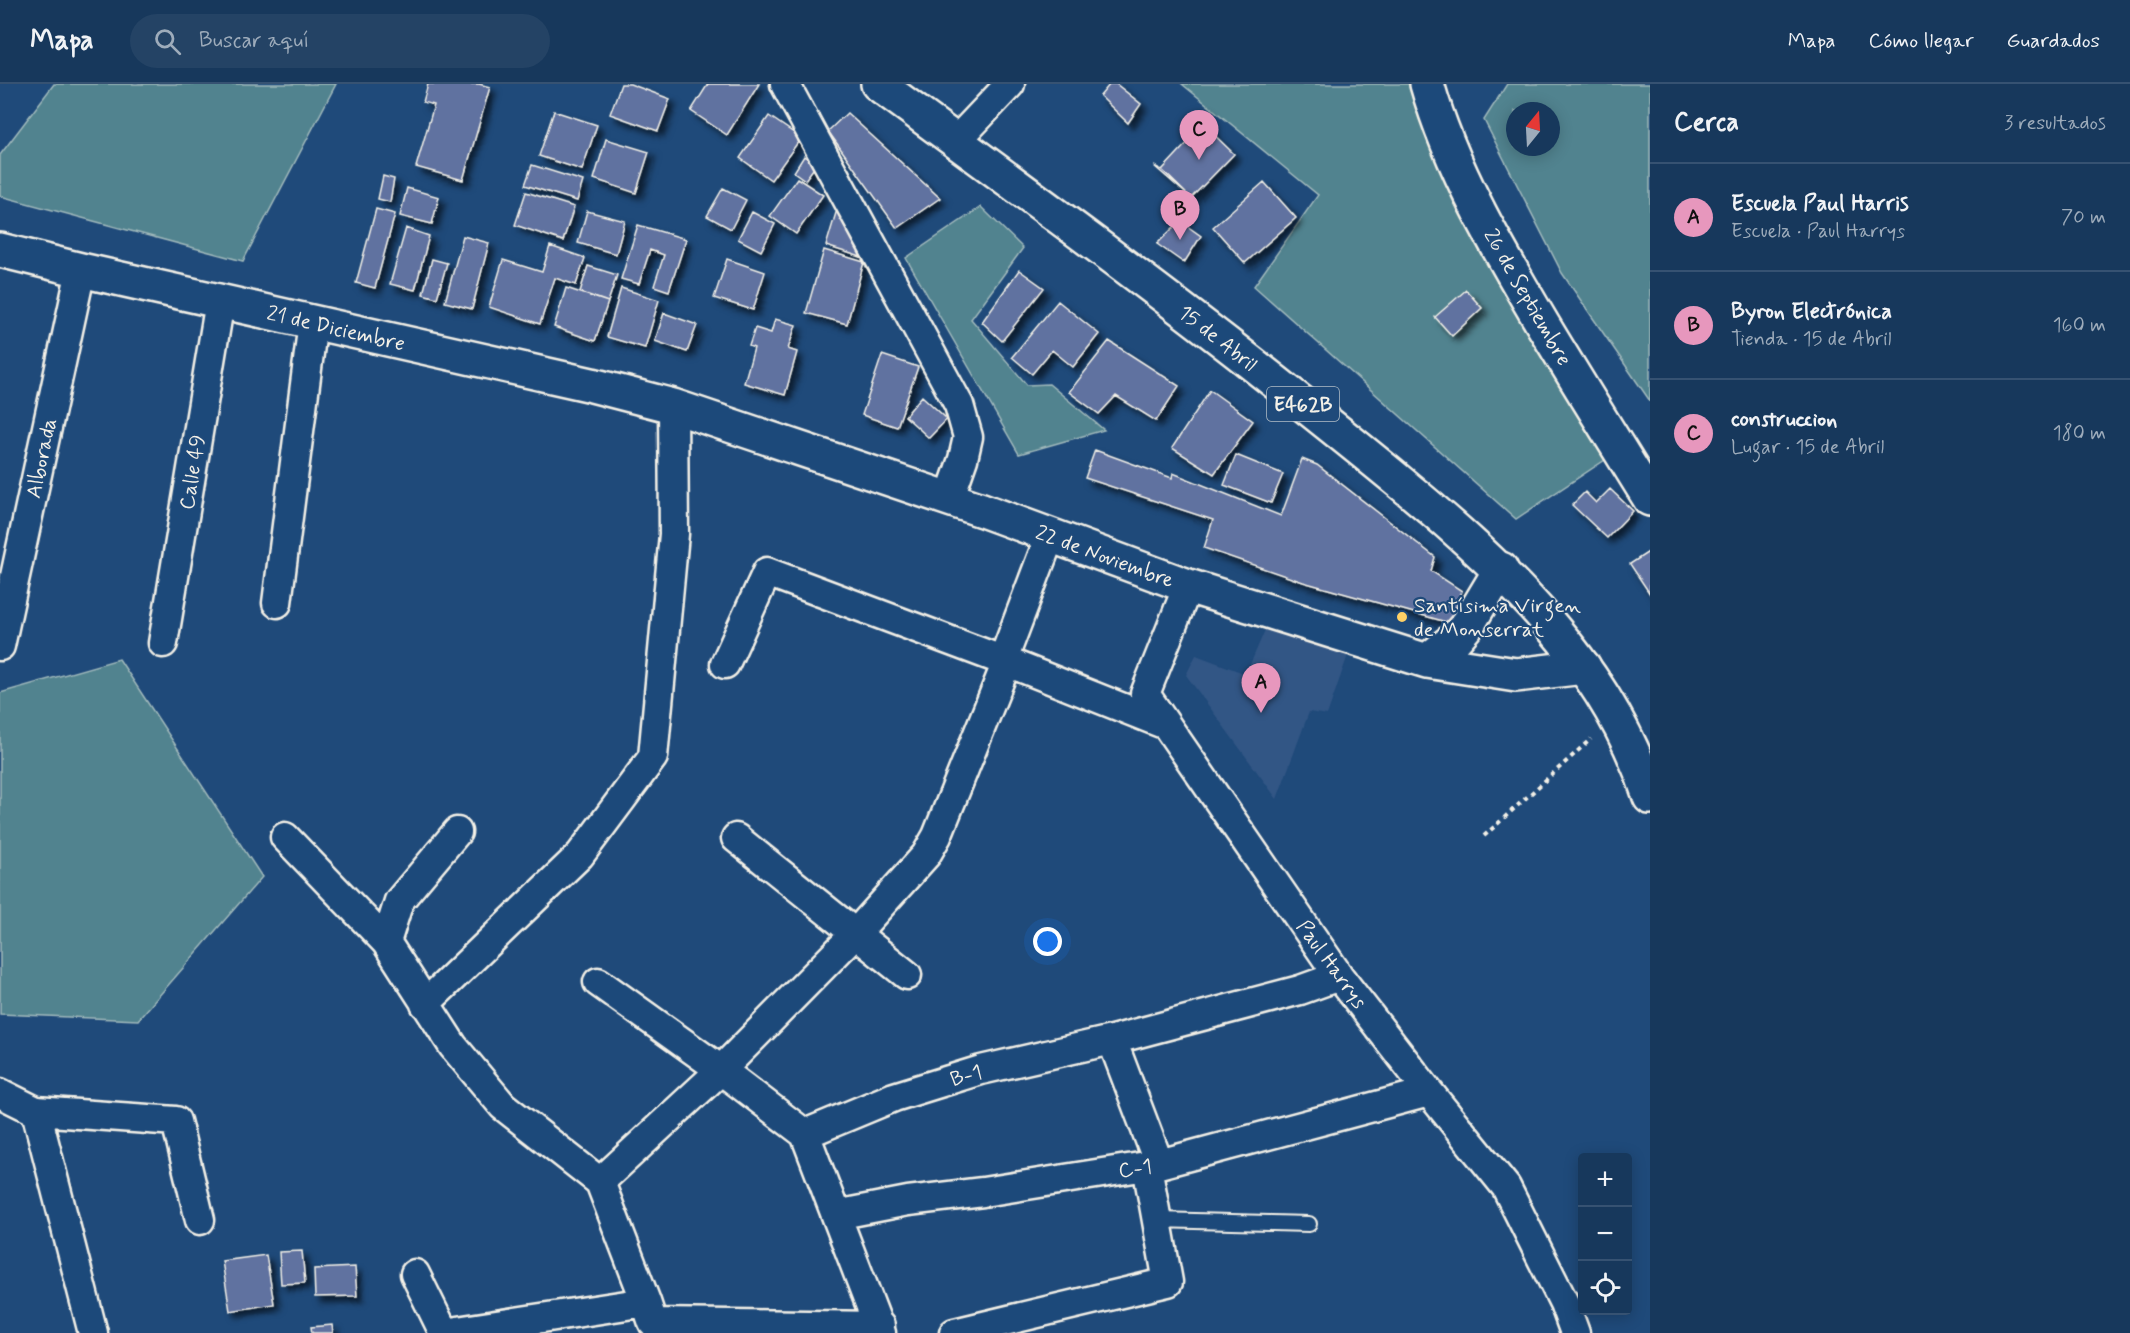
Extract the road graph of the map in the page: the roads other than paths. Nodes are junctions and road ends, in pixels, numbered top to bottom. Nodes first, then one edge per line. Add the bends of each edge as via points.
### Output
1 (785, 84) edge
2 (878, 84) edge
3 (1010, 84) edge
4 (1426, 84) edge
5 (956, 141) junction
6 (0, 250) edge
7 (81, 270) junction
8 (220, 302) junction
9 (313, 322) junction
10 (673, 406) junction
11 (949, 499) junction
12 (1650, 499) edge
13 (1050, 536) junction
14 (1501, 569) junction
15 (1188, 586) junction
16 (277, 603) dead end
17 (164, 643) dead end
18 (0, 646) edge
19 (1005, 661) junction
20 (1427, 661) junction
21 (725, 664) dead end
22 (1584, 667) junction
23 (1166, 725) junction
24 (1650, 797) edge
25 (457, 832) dead end
26 (285, 837) dead end
27 (736, 838) dead end
28 (855, 934) junction
29 (386, 942) junction
30 (907, 975) dead end
31 (1339, 976) junction
32 (597, 982) dead end
33 (424, 1004) junction
34 (1112, 1040) junction
35 (721, 1070) junction
36 (1429, 1092) junction
37 (0, 1093) edge
38 (36, 1111) junction
39 (805, 1134) junction
40 (1153, 1165) junction
41 (600, 1182) junction
42 (836, 1215) junction
43 (200, 1220) dead end
44 (1157, 1220) junction
45 (1309, 1224) dead end
46 (415, 1274) dead end
47 (646, 1302) junction
48 (880, 1329) edge
49 (93, 1333) edge
50 (444, 1333) edge
51 (954, 1333) edge
52 (1575, 1333) edge

1 - 11 street via 959,405 968,437
2 - 5 street, 15 de Abril / E462B
3 - 5 street
4 - 12 street, 26 de Septiembre via 1452,154 1484,220
5 - 14 street, 15 de Abril / E462B via 1333,427
6 - 7 street, 21 de Diciembre
7 - 8 street, 21 de Diciembre
7 - 18 street, Alborada
8 - 9 street, 21 de Diciembre
8 - 17 street, Calle 49
9 - 10 street, 21 de Diciembre
9 - 16 street
10 - 11 street, 22 de Noviembre
10 - 33 street via 674,534 653,757 580,855
11 - 13 street, 22 de Noviembre
13 - 15 street, 22 de Noviembre
13 - 19 street
14 - 20 street via 1468,624
14 - 22 street, 15 de Abril / E462B
15 - 20 street, 22 de Noviembre
15 - 23 street, Paul Harrys via 1145,694
19 - 21 street via 767,572
19 - 23 street
19 - 28 street via 937,836 926,855
20 - 22 street, 22 de Noviembre via 1516,675
22 - 24 street, 15 de Abril / E462B via 1616,716
23 - 31 street, Paul Harrys
25 - 29 street via 399,901
26 - 29 street
27 - 28 street
28 - 30 street
28 - 35 street
29 - 33 street
31 - 34 street, B-1
31 - 36 street, Paul Harrys
32 - 35 street
33 - 41 street via 453,1047 503,1106
34 - 39 street, B-1 via 981,1070 894,1096
34 - 40 street
35 - 39 street
35 - 41 street
36 - 40 street, C-1
36 - 52 street, Paul Harrys via 1506,1187
37 - 38 street
38 - 43 street via 176,1122
38 - 49 street
39 - 42 street
40 - 42 street, C-1
40 - 44 street
41 - 47 street
42 - 48 street
44 - 45 lane
44 - 51 street via 1168,1282
46 - 50 street
47 - 48 street via 653,1323
47 - 50 street

